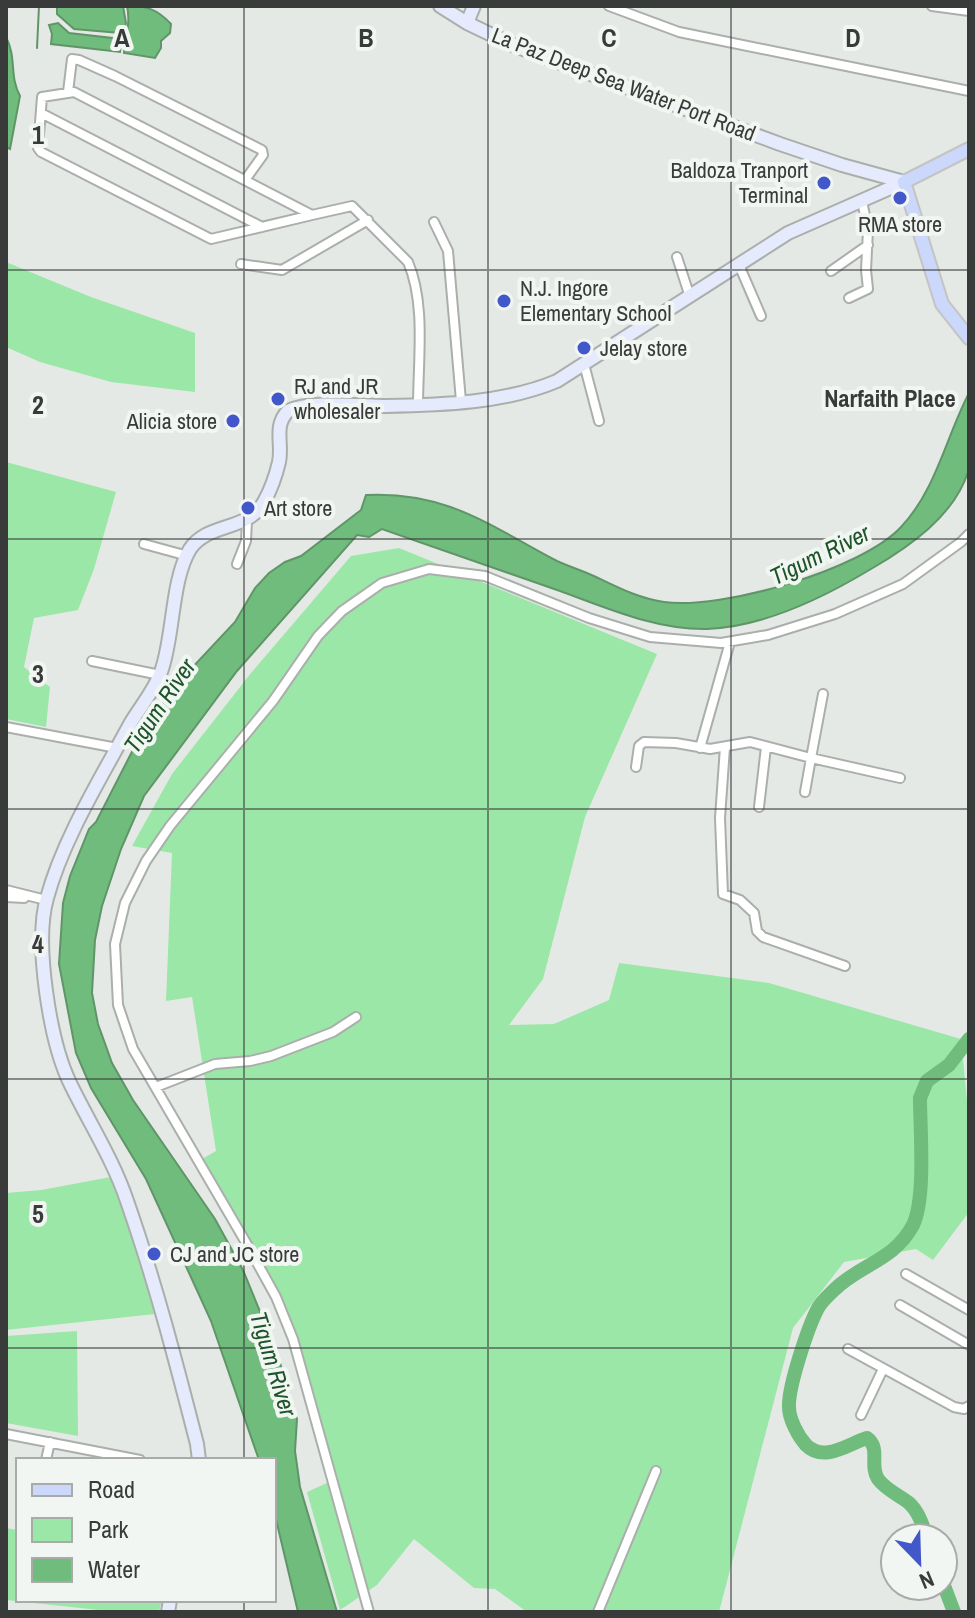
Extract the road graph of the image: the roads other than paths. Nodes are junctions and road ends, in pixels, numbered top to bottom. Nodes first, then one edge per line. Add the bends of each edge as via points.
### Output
1 (440, 6) edge
2 (474, 6) edge
3 (609, 6) edge
4 (932, 6) edge
5 (969, 11) edge
6 (467, 23) junction
7 (969, 91) edge
8 (68, 92) junction
9 (41, 113) junction
10 (969, 149) edge
11 (876, 174) junction
12 (245, 180) junction
13 (904, 182) junction
14 (875, 195) junction
15 (862, 201) junction
16 (312, 215) junction
17 (368, 220) junction
18 (434, 222) dead end
19 (262, 227) junction
20 (868, 245) junction
21 (677, 257) dead end
22 (241, 264) dead end
23 (739, 265) junction
24 (831, 271) dead end
25 (690, 297) junction
26 (849, 298) dead end
27 (761, 316) dead end
28 (969, 338) edge
29 (584, 364) junction
30 (461, 401) junction
31 (418, 406) junction
32 (599, 421) dead end
33 (247, 521) junction
34 (969, 534) edge
35 (144, 544) dead end
36 (188, 556) junction
37 (237, 564) dead end
38 (730, 642) junction
39 (92, 661) dead end
40 (160, 675) junction
41 (823, 694) dead end
42 (6, 727) edge
43 (725, 747) junction
44 (766, 747) junction
45 (117, 748) junction
46 (700, 748) junction
47 (811, 758) junction
48 (636, 767) dead end
49 (900, 778) dead end
50 (805, 792) dead end
51 (759, 807) dead end
52 (6, 890) edge
53 (6, 897) edge
54 (40, 899) junction
55 (845, 966) dead end
56 (356, 1017) dead end
57 (156, 1087) junction
58 (906, 1274) dead end
59 (900, 1305) dead end
60 (969, 1310) edge
61 (969, 1345) edge
62 (848, 1349) dead end
63 (883, 1369) junction
64 (969, 1406) edge
65 (861, 1415) dead end
66 (7, 1434) edge
67 (50, 1442) junction
68 (6, 1445) edge
69 (85, 1449) junction
70 (46, 1458) edge
71 (83, 1458) edge
72 (119, 1458) edge
73 (199, 1458) edge
74 (656, 1471) dead end
75 (369, 1612) edge
76 (598, 1612) edge

1 - 6 street, La Paz Deep Sea Water Port Road
2 - 6 street
3 - 7 street via 679,32
4 - 5 street
6 - 11 street, La Paz Deep Sea Water Port Road via 515,46 780,144
8 - 9 street via 42,97
8 - 12 street
8 - 12 street via 72,59 115,76 262,150
9 - 19 street
9 - 19 street via 41,152 211,239
10 - 13 main road
11 - 13 street, La Paz Deep Sea Water Port Road
11 - 14 street
12 - 16 street
13 - 14 street
13 - 28 main road via 942,304
14 - 15 street
15 - 20 street
15 - 23 street via 801,226
16 - 17 street via 352,206
16 - 19 street
17 - 22 street via 282,270
17 - 31 street via 413,273
18 - 30 street via 448,251
20 - 24 street
20 - 26 street via 868,289
21 - 25 street
23 - 25 street
23 - 27 street
25 - 29 street
29 - 30 street via 541,388
29 - 32 street
30 - 31 street
31 - 33 street via 288,411 279,425 279,461 266,500
33 - 36 street via 200,539
33 - 37 street
34 - 38 street via 903,584 835,614
35 - 36 street
36 - 40 street
38 - 46 street
38 - 57 street via 650,637 485,576 429,569 382,583 342,611 170,826 125,903 115,944 118,1005 133,1049
39 - 40 street
40 - 45 street
41 - 47 street
42 - 45 street
43 - 44 street via 750,742
43 - 46 street
43 - 55 street via 720,818 723,894 754,913 763,937
44 - 47 street
44 - 51 street
45 - 54 street
46 - 48 street via 644,742
47 - 49 street
47 - 50 street
52 - 54 street
53 - 54 street
54 - 73 street via 44,966 59,1053 126,1196 151,1271
56 - 57 street via 333,1032 271,1056 215,1064
57 - 75 street via 276,1297 293,1339
58 - 60 street
59 - 61 street
62 - 63 street
63 - 64 street via 954,1407
63 - 65 street
66 - 67 street
66 - 68 street
67 - 69 street
67 - 70 street
69 - 71 street
69 - 72 street
74 - 76 street

